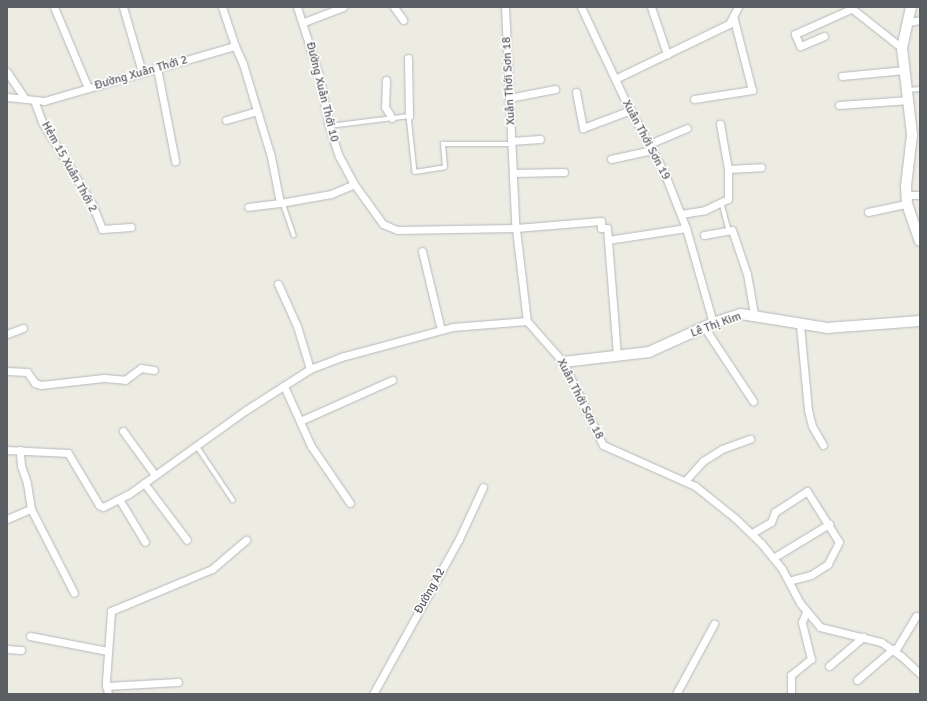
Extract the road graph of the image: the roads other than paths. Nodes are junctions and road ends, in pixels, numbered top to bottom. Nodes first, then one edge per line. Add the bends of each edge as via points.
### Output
1 (54, 7) edge
2 (123, 7) edge
3 (222, 7) edge
4 (297, 7) edge
5 (344, 7) edge
6 (394, 7) edge
7 (505, 7) edge
8 (581, 7) edge
9 (651, 7) edge
10 (738, 7) edge
11 (911, 7) edge
12 (851, 8) edge
13 (733, 16) junction
14 (403, 20) dead end
15 (920, 20) edge
16 (304, 22) junction
17 (909, 22) junction
18 (824, 36) dead end
19 (235, 46) junction
20 (902, 48) junction
21 (668, 54) junction
22 (408, 58) dead end
23 (157, 68) junction
24 (905, 70) junction
25 (7, 72) edge
26 (142, 72) junction
27 (842, 76) dead end
28 (615, 79) junction
29 (386, 80) dead end
30 (88, 88) junction
31 (555, 89) dead end
32 (920, 89) edge
33 (576, 92) dead end
34 (908, 95) junction
35 (7, 97) edge
36 (509, 98) junction
37 (25, 99) junction
38 (694, 99) dead end
39 (34, 100) junction
40 (839, 105) dead end
41 (630, 110) junction
42 (257, 111) junction
43 (409, 116) junction
44 (392, 118) junction
45 (226, 120) dead end
46 (720, 124) dead end
47 (328, 126) junction
48 (686, 128) dead end
49 (540, 139) dead end
50 (511, 143) junction
51 (651, 147) junction
52 (612, 159) dead end
53 (175, 161) dead end
54 (761, 167) dead end
55 (728, 169) junction
56 (564, 172) dead end
57 (513, 173) junction
58 (354, 184) junction
59 (920, 195) edge
60 (907, 200) junction
61 (282, 203) junction
62 (722, 204) junction
63 (248, 207) dead end
64 (868, 212) dead end
65 (680, 214) junction
66 (131, 227) dead end
67 (516, 228) junction
68 (686, 228) junction
69 (729, 230) junction
70 (918, 230) edge
71 (704, 235) dead end
72 (294, 236) dead end
73 (608, 240) junction
74 (920, 241) edge
75 (422, 251) dead end
76 (278, 284) dead end
77 (754, 314) junction
78 (527, 321) junction
79 (920, 321) edge
80 (709, 325) junction
81 (800, 326) junction
82 (23, 328) dead end
83 (441, 330) junction
84 (7, 334) edge
85 (617, 356) junction
86 (563, 362) junction
87 (310, 369) junction
88 (154, 370) dead end
89 (7, 371) edge
90 (392, 380) dead end
91 (284, 386) junction
92 (754, 401) dead end
93 (300, 421) junction
94 (123, 431) dead end
95 (750, 439) dead end
96 (823, 445) dead end
97 (197, 446) junction
98 (7, 450) edge
99 (20, 450) junction
100 (155, 475) junction
101 (685, 481) junction
102 (144, 483) junction
103 (483, 487) dead end
104 (119, 499) junction
105 (233, 500) dead end
106 (350, 502) dead end
107 (31, 509) junction
108 (7, 519) edge
109 (829, 524) junction
110 (752, 533) junction
111 (187, 540) dead end
112 (246, 540) dead end
113 (145, 542) dead end
114 (773, 558) junction
115 (789, 581) junction
116 (74, 593) dead end
117 (806, 612) junction
118 (916, 616) dead end
119 (714, 624) dead end
120 (30, 636) dead end
121 (863, 637) junction
122 (7, 650) edge
123 (21, 650) dead end
124 (894, 650) junction
125 (108, 651) junction
126 (829, 666) dead end
127 (920, 674) edge
128 (857, 680) dead end
129 (178, 682) dead end
130 (106, 686) junction
131 (108, 694) edge
132 (372, 694) edge
133 (676, 694) edge
134 (791, 694) edge

1 - 30 street
2 - 26 street
3 - 19 street
4 - 16 street, Đường Xuân Thới 10
5 - 16 street
6 - 14 street
7 - 36 street, Xuân Thới Sơn 18
8 - 28 street, Xuân Thới Sơn 19
9 - 21 street
10 - 13 street
11 - 17 street
12 - 18 street via 796,34 800,46
12 - 20 street
13 - 21 street via 729,24
13 - 38 street via 752,90
15 - 17 street
16 - 47 street, Đường Xuân Thới 10 via 319,75
17 - 20 street
19 - 23 street, Đường Xuân Thới 2
19 - 42 street via 244,64
20 - 24 street
21 - 28 street
22 - 43 street
23 - 26 street, Đường Xuân Thới 2
23 - 53 street
24 - 27 street
24 - 34 street
25 - 37 street
26 - 30 street, Đường Xuân Thới 2
28 - 41 street, Xuân Thới Sơn 19
29 - 44 street via 385,107
30 - 39 street, Đường Xuân Thới 2 via 44,101
31 - 36 street
32 - 34 lane
33 - 41 street via 583,128
34 - 40 street
34 - 60 street via 912,135
35 - 37 street, Đường Xuân Thới 2
36 - 50 street, Xuân Thới Sơn 18
37 - 39 street, Đường Xuân Thới 2
39 - 66 street, Hẻm 15 Xuân Thới 2 via 42,122 92,204 102,229
41 - 51 street, Xuân Thới Sơn 19
42 - 45 street
42 - 61 street
43 - 44 lane
43 - 50 lane via 414,172 445,167 443,144
44 - 47 lane
46 - 55 street
47 - 58 street, Đường Xuân Thới 10 via 339,156
48 - 51 street
49 - 50 street
50 - 57 street, Xuân Thới Sơn 18
51 - 52 street
51 - 65 street, Xuân Thới Sơn 19
54 - 55 street
55 - 62 street via 730,195
56 - 57 street
57 - 67 street, Xuân Thới Sơn 18
58 - 61 street via 331,194
58 - 67 street, Đường Xuân Thới 10 via 380,221 391,228
59 - 60 street
60 - 64 street
60 - 70 street
61 - 63 street
61 - 72 lane
62 - 65 street
62 - 69 lane
65 - 68 street, Xuân Thới Sơn 19
67 - 73 street, Đường Xuân Thới 10 via 601,221 601,228 607,228
67 - 78 street, Xuân Thới Sơn 18
68 - 73 street
68 - 80 street, Xuân Thới Sơn 19
69 - 71 street
69 - 77 street via 732,230 747,274
70 - 74 street
73 - 85 street
75 - 83 street
76 - 87 street via 297,326
77 - 80 street, Lê Thị Kim via 741,314
77 - 81 street, Lê Thị Kim
78 - 83 street
78 - 86 street, Xuân Thới Sơn 18
79 - 81 street, Lê Thị Kim via 827,328
80 - 85 street, Lê Thị Kim via 649,352
80 - 92 street, Xuân Thới Sơn 19
81 - 96 street via 808,410 812,426
82 - 84 street
83 - 87 street via 341,357
85 - 86 street, Lê Thị Kim
86 - 101 street, Xuân Thới Sơn 18 via 603,445
87 - 91 street
88 - 89 street via 142,368 125,380 104,378 41,385 27,372
90 - 93 street
91 - 93 street
91 - 97 street
93 - 106 street via 311,446
94 - 100 street
95 - 101 street via 722,449 703,462
97 - 100 street
97 - 105 lane
98 - 99 street
99 - 104 street via 68,453 99,505 103,507
99 - 107 street
100 - 102 street
101 - 110 street, Xuân Thới Sơn 18 via 712,498
102 - 104 street
102 - 111 street
103 - 132 street, Đường A2 via 459,539
104 - 113 street
107 - 108 street
107 - 116 street
109 - 110 street via 807,491 774,512 771,522
109 - 114 street
109 - 115 street via 839,542 828,564 811,575
110 - 114 street, Xuân Thới Sơn 18
112 - 125 street via 212,569 111,611
114 - 115 street, Xuân Thới Sơn 18
115 - 117 street, Xuân Thới Sơn 18
117 - 121 street, Xuân Thới Sơn 18 via 820,627
117 - 134 street via 802,622 811,659 791,675
118 - 124 street
119 - 133 street
120 - 125 street
121 - 124 street, Xuân Thới Sơn 18 via 882,642
121 - 126 street
122 - 123 street
124 - 127 street, Xuân Thới Sơn 18
124 - 128 street
125 - 130 street
129 - 130 street
130 - 131 street

